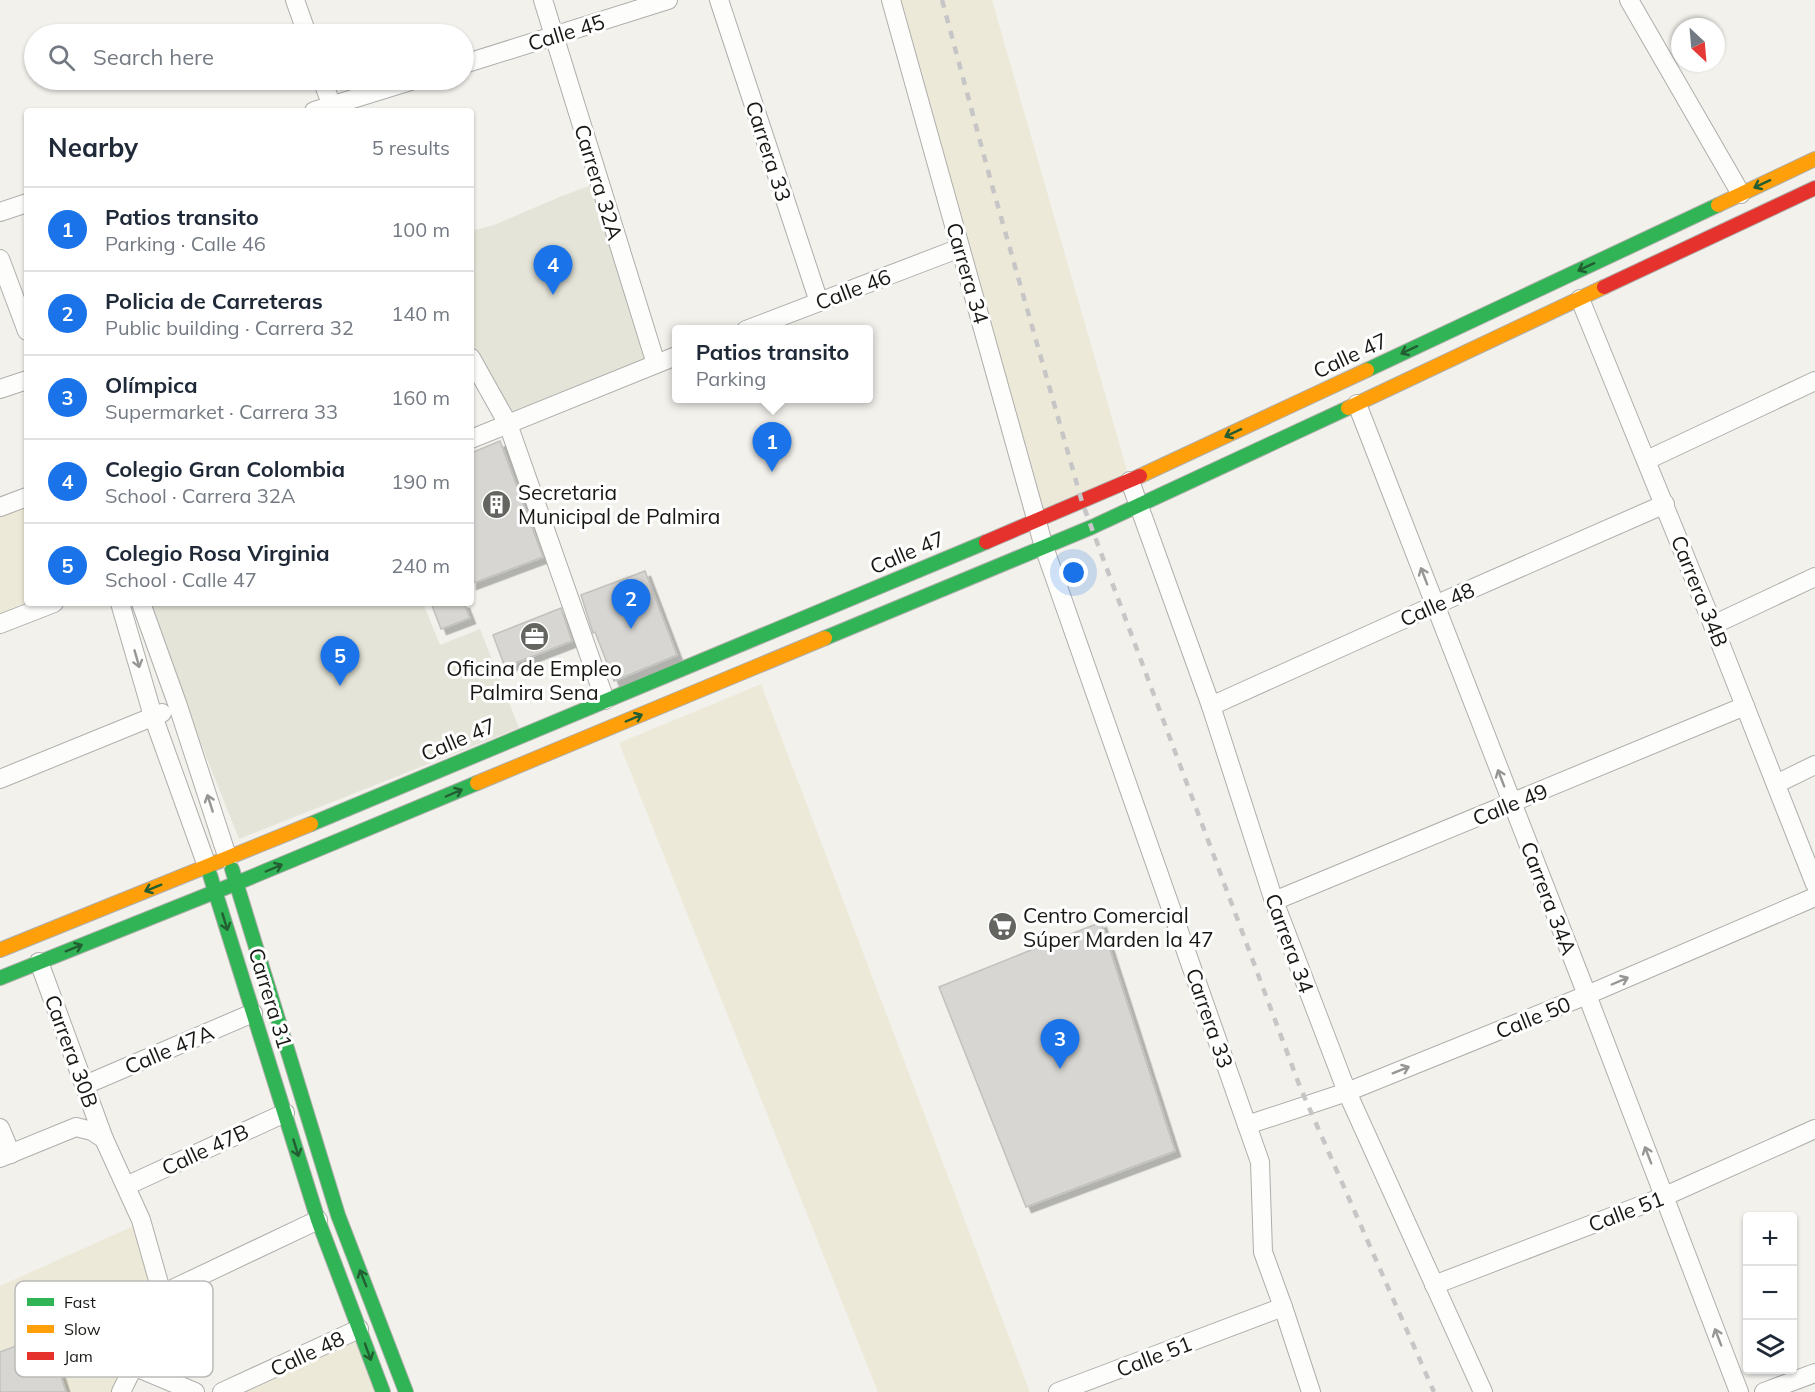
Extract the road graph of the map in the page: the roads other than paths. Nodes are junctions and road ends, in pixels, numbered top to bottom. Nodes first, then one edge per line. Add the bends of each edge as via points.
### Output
1 (295, 0) edge
2 (543, 0) edge
3 (668, 0) edge
4 (719, 0) edge
5 (891, 0) edge
6 (1629, 0) edge
7 (303, 24) edge
8 (554, 36) junction
9 (474, 61) edge
10 (323, 90) edge
11 (384, 90) edge
12 (326, 108) edge
13 (329, 108) edge
14 (1815, 159) edge
15 (1815, 188) edge
16 (1741, 194) junction
17 (24, 204) edge
18 (0, 212) edge
19 (960, 248) junction
20 (1, 264) edge
21 (1580, 299) junction
22 (819, 302) junction
23 (24, 323) edge
24 (759, 325) edge
25 (672, 358) edge
26 (474, 363) edge
27 (656, 364) junction
28 (24, 381) edge
29 (1815, 381) edge
30 (0, 389) edge
31 (1357, 404) junction
32 (508, 424) junction
33 (474, 438) edge
34 (1647, 460) junction
35 (1130, 481) junction
36 (24, 498) edge
37 (1665, 504) junction
38 (1138, 506) junction
39 (0, 507) edge
40 (1037, 520) junction
41 (1044, 547) junction
42 (1815, 577) edge
43 (1435, 605) junction
44 (46, 606) edge
45 (121, 606) edge
46 (142, 606) edge
47 (0, 624) edge
48 (1713, 625) junction
49 (604, 700) junction
50 (178, 706) junction
51 (1211, 706) junction
52 (1745, 706) junction
53 (153, 717) junction
54 (1815, 765) edge
55 (0, 779) edge
56 (1776, 784) junction
57 (1512, 804) junction
58 (228, 858) junction
59 (207, 866) junction
60 (237, 883) junction
61 (1815, 884) edge
62 (215, 891) junction
63 (1815, 897) edge
64 (1274, 901) junction
65 (0, 950) edge
66 (39, 962) junction
67 (0, 978) edge
68 (1587, 995) junction
69 (253, 1013) junction
70 (85, 1085) junction
71 (298, 1086) junction
72 (1347, 1092) junction
73 (279, 1093) junction
74 (285, 1113) junction
75 (1247, 1125) junction
76 (0, 1128) edge
77 (1815, 1129) edge
78 (98, 1135) junction
79 (5, 1156) edge
80 (126, 1186) junction
81 (1664, 1197) junction
82 (318, 1220) junction
83 (158, 1281) edge
84 (189, 1281) edge
85 (1434, 1285) junction
86 (1283, 1307) junction
87 (359, 1329) junction
88 (1815, 1373) edge
89 (128, 1377) edge
90 (159, 1377) edge
91 (121, 1392) edge
92 (195, 1392) edge
93 (222, 1392) edge
94 (383, 1392) edge
95 (406, 1392) edge
96 (1058, 1392) edge
97 (1311, 1392) edge
98 (1483, 1392) edge
99 (1739, 1392) edge
100 (1764, 1392) edge

1 - 7 street
2 - 8 street, Carrera 32A
3 - 8 street, Calle 45
4 - 22 street, Carrera 33
5 - 19 street, Carrera 34
6 - 16 street
8 - 9 street, Calle 45
8 - 27 street, Carrera 32A
10 - 12 street
11 - 13 street
14 -> 16 main road, Calle 47
15 - 21 main road
16 -> 35 main road, Calle 47
17 - 18 street
19 - 22 street, Calle 46
19 - 40 street, Carrera 34
20 - 23 street
21 - 31 main road
21 - 34 street, Carrera 34B
22 - 24 street, Calle 46
25 - 27 street
26 - 32 street
27 - 32 street
28 - 30 street
29 - 34 street
31 - 38 main road
43 -> 31 street, Carrera 34A
32 - 33 street
32 - 49 street
34 - 37 street, Carrera 34B
35 - 38 street, Carrera 34
35 - 40 main road, Calle 47
36 - 39 street
37 - 43 street, Calle 48
37 - 48 street, Carrera 34B
38 - 41 main road
38 - 51 street, Carrera 34
40 - 41 street, Carrera 34
40 - 49 main road, Calle 47
60 -> 41 main road
41 - 75 street, Carrera 33
42 - 48 street
43 - 51 street, Calle 48
57 -> 43 street, Carrera 34A
44 - 47 street
45 -> 53 street, Carrera 31
46 - 50 street, Carrera 31
48 - 52 street, Carrera 34B
49 - 58 main road, Calle 47
50 - 53 street
58 -> 50 street, Carrera 31
51 - 64 street, Carrera 34
52 - 56 street, Carrera 34B
52 - 57 street, Calle 49
53 - 55 street
53 - 59 street, Carrera 31
54 - 56 street
56 - 61 street, Carrera 34B
57 - 64 street, Calle 49
57 - 68 street, Carrera 34A
58 - 59 main road, Calle 47
58 - 60 main road, Carrera 31
59 - 62 main road, Carrera 31
59 -> 65 main road, Calle 47
60 - 62 main road
60 - 71 main road, Carrera 31
66 -> 62 main road
62 -> 69 main road, Carrera 31
68 -> 63 street, Calle 50
64 - 72 street, Carrera 34
66 - 67 main road
66 - 70 street, Carrera 30B
72 -> 68 street, Calle 50
81 -> 68 street, Carrera 34A
69 - 70 street, Calle 47A
69 - 73 main road, Carrera 31
70 - 78 street, Carrera 30B
71 - 73 main road via 288,1085
95 -> 71 main road, Carrera 31 via 338,1215
72 - 75 street, Calle 50
72 - 85 street, Carrera 34
73 - 74 main road, Carrera 31
74 - 80 street, Calle 47B
74 -> 82 main road, Carrera 31
75 - 86 street, Carrera 33 via 1260,1162 1263,1252
76 - 79 street
77 - 81 street, Calle 51
78 - 79 street via 76,1127
78 - 80 street, Carrera 30B
80 - 83 street, Carrera 30B via 141,1220
81 - 85 street, Calle 51
99 -> 81 street, Carrera 34A
82 - 84 street
82 - 87 main road, Carrera 31
85 - 98 street, Carrera 34
86 - 96 street, Calle 51
86 - 97 street, Carrera 33
87 - 93 street, Calle 48
87 -> 94 main road, Carrera 31
88 - 100 street
89 - 91 street
90 - 92 street

